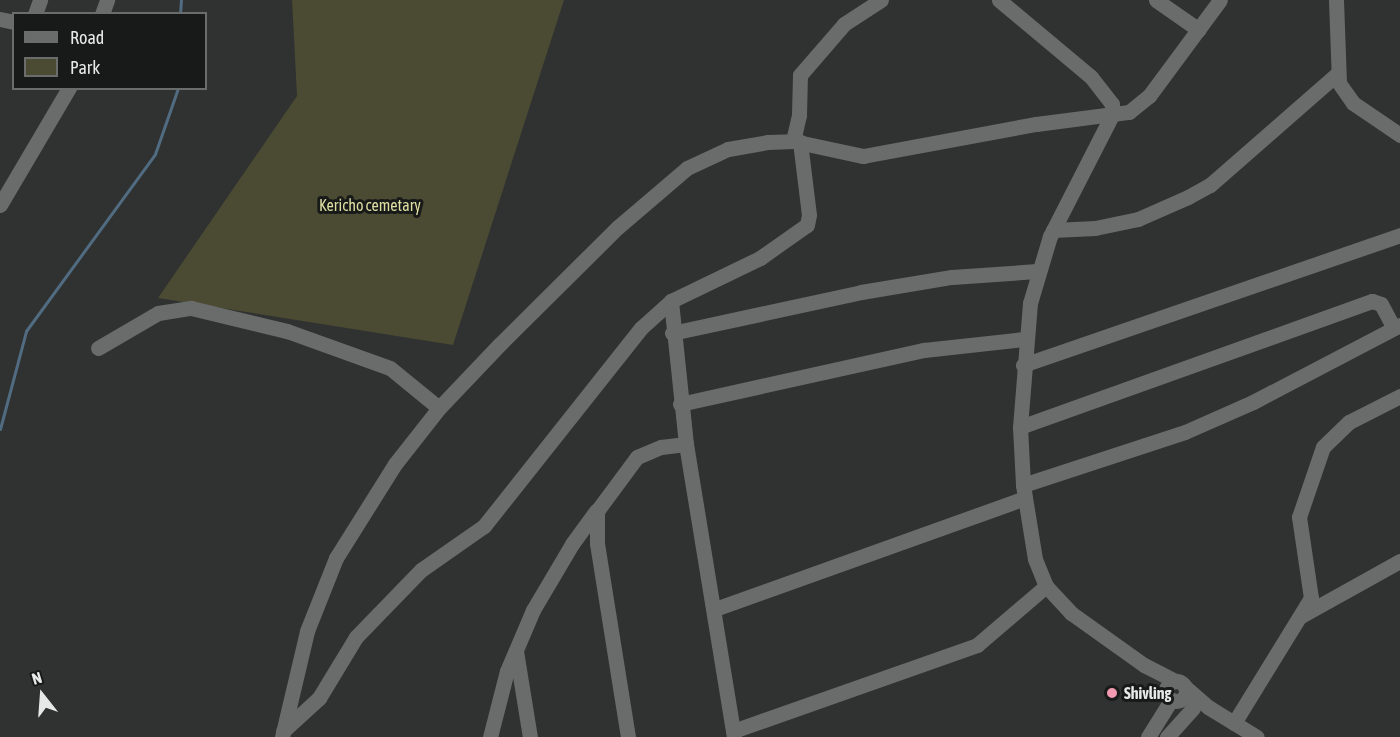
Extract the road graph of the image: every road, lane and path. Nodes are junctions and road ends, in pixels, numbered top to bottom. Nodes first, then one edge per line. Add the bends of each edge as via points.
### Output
1 (881, 0) edge
2 (999, 0) edge
3 (1156, 0) edge
4 (1220, 0) edge
5 (1336, 0) edge
6 (1199, 30) junction
7 (1338, 73) junction
8 (68, 90) edge
9 (1112, 115) junction
10 (1400, 135) edge
11 (796, 142) junction
12 (0, 205) edge
13 (1053, 230) junction
14 (1400, 235) edge
15 (1036, 271) junction
16 (671, 301) junction
17 (1397, 327) edge
18 (672, 333) junction
19 (1024, 339) junction
20 (98, 348) dead end
21 (1023, 365) junction
22 (1400, 396) edge
23 (680, 404) junction
24 (439, 408) junction
25 (1020, 427) junction
26 (686, 444) junction
27 (1024, 491) junction
28 (597, 511) junction
29 (1400, 561) edge
30 (1046, 586) junction
31 (715, 609) junction
32 (1301, 616) junction
33 (516, 651) junction
34 (1144, 665) junction
35 (1181, 684) junction
36 (1172, 699) junction
37 (1200, 708) junction
38 (1234, 723) junction
39 (283, 734) edge
40 (733, 734) edge
41 (490, 737) edge
42 (530, 737) edge
43 (628, 737) edge
44 (1148, 737) edge
45 (1167, 737) edge
46 (1257, 737) edge

1 - 11 street via 844,24 800,75
2 - 9 street via 1100,86 1112,104
3 - 6 street
4 - 6 street
5 - 7 street
6 - 9 street via 1139,106
7 - 10 street via 1339,83 1353,103
7 - 13 street via 1210,185 1138,219 1095,228
8 - 12 street
9 - 11 street via 1036,124 863,156
9 - 13 street
11 - 16 street via 809,215 807,225 760,258
11 - 24 street via 728,149 687,168 618,228
13 - 15 street
14 - 21 street
15 - 18 street via 952,277 861,292
15 - 19 street
16 - 18 street
16 - 39 street via 641,328 484,526 421,570 356,638 319,698
17 - 25 street via 1382,304 1372,302
17 - 27 street via 1253,402 1185,432
18 - 23 street
19 - 21 street
19 - 23 street via 913,352
20 - 24 street via 158,313 191,308 287,331 390,368
21 - 25 street
22 - 32 street via 1340,428 1314,466 1299,517 1312,593
23 - 26 street
24 - 39 street via 395,464 336,558 307,631
25 - 27 street
26 - 28 street via 661,447 637,458
26 - 31 street
27 - 30 street via 1035,559
27 - 31 street
28 - 33 street via 546,585
28 - 43 street via 597,543
29 - 32 street
30 - 34 street via 1071,613
30 - 40 street via 977,645
31 - 40 street
32 - 38 street
33 - 41 street
33 - 42 street
34 - 35 street
34 - 36 street
35 - 36 street via 1167,687
35 - 37 street
36 - 37 street
36 - 44 street
37 - 38 street
37 - 45 street
38 - 46 street

